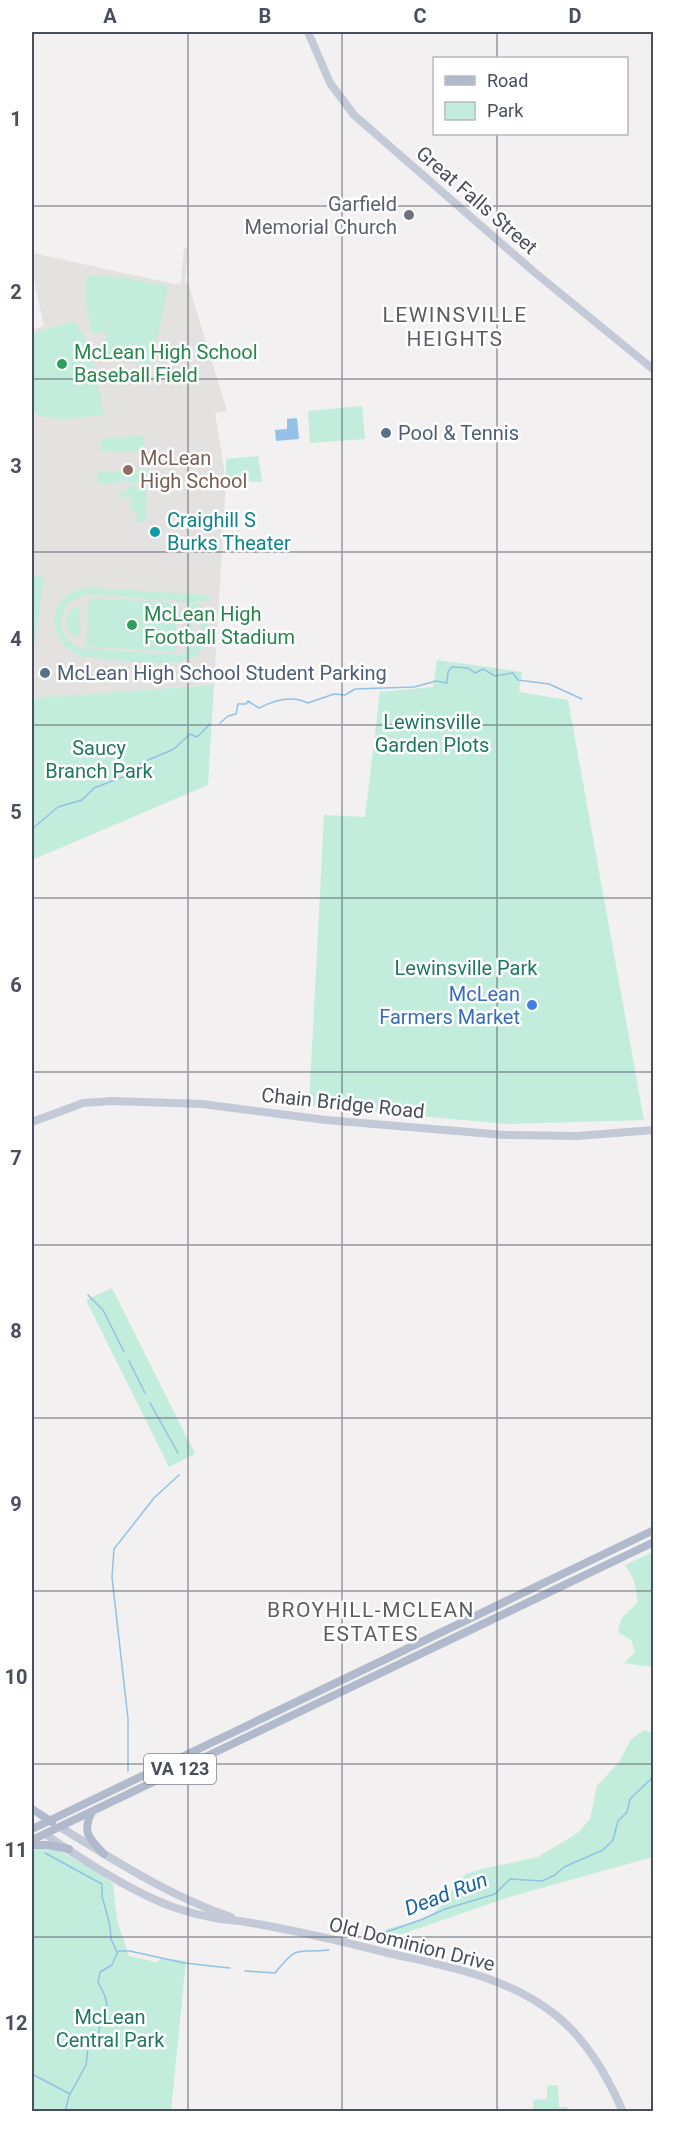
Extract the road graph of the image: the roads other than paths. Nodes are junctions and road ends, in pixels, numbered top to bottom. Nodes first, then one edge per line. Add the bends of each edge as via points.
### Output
1 (308, 32) edge
2 (654, 370) edge
3 (32, 1122) edge
4 (654, 1131) edge
5 (654, 1530) edge
6 (654, 1542) edge
7 (32, 1809) edge
8 (92, 1812) junction
9 (50, 1820) junction
10 (33, 1827) edge
11 (60, 1827) junction
12 (45, 1834) junction
13 (32, 1840) edge
14 (32, 1845) edge
15 (69, 1849) junction
16 (104, 1854) junction
17 (243, 1921) junction
18 (623, 2112) edge

1 - 2 main road, Great Falls Street via 330,83 354,115
3 - 4 main road, Chain Bridge Road via 83,1103 135,1102 208,1105 497,1135 577,1136
5 - 9 main road, VA 123
6 - 8 main road, VA 123
7 - 9 main road, Old Dominion Drive
8 - 11 main road, VA 123
8 - 16 main road via 87,1832
9 - 10 main road, VA 123
9 - 11 main road, Old Dominion Drive
10 - 12 main road, Old Dominion Drive
11 - 12 main road, VA 123
11 - 16 main road, Old Dominion Drive
12 - 13 main road, VA 123
12 - 15 main road, Old Dominion Drive
14 - 15 main road
15 - 17 main road, Old Dominion Drive via 157,1901 209,1917
16 - 17 main road, Old Dominion Drive via 167,1890
17 - 18 main road, Old Dominion Drive via 441,1965 519,1992 575,2032 599,2066

